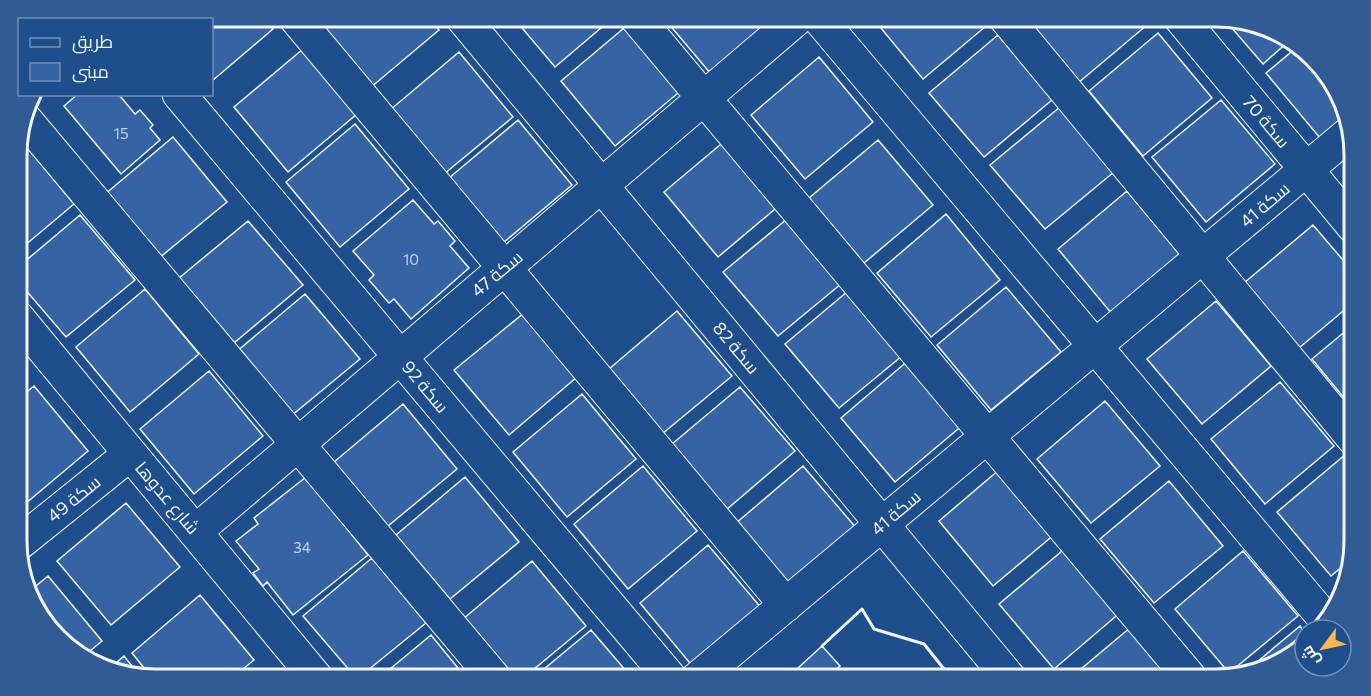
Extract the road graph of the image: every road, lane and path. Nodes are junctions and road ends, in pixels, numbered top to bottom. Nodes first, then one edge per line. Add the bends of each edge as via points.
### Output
1 (303, 27) edge
2 (470, 27) edge
3 (644, 27) edge
4 (787, 27) edge
5 (827, 27) edge
6 (1013, 27) edge
7 (1188, 27) edge
8 (181, 96) edge
9 (704, 98) junction
10 (30, 126) edge
11 (1343, 139) edge
12 (1306, 170) junction
13 (601, 186) junction
14 (1344, 215) edge
15 (1201, 258) junction
16 (505, 268) junction
17 (27, 329) edge
18 (1096, 346) junction
19 (400, 357) junction
20 (1344, 427) edge
21 (987, 436) junction
22 (298, 444) junction
23 (130, 454) junction
24 (882, 525) junction
25 (195, 532) junction
26 (27, 537) edge
27 (786, 605) junction
28 (1321, 614) edge
29 (296, 669) edge
30 (487, 669) edge
31 (663, 669) edge
32 (709, 669) edge
33 (1002, 669) edge
34 (1183, 669) edge

1 - 16 street
2 - 13 street, سكة 82
3 - 9 street
4 - 9 street, سكة 47
5 - 18 street
6 - 15 street
7 - 12 street, سكة 70
8 - 19 street, سكة 92
9 - 13 street, سكة 47
9 - 21 street
10 - 22 street
11 - 12 street, سكة 41
12 - 14 street, سكة 70
12 - 15 street, سكة 41
13 - 16 street, سكة 47
13 - 24 street, سكة 82
15 - 18 street, سكة 41
15 - 20 street
16 - 19 street, سكة 47
16 - 27 street
17 - 23 street, شارع عدوها
18 - 21 street, سكة 41
18 - 28 street
19 - 22 street, سكة 47
19 - 31 street, سكة 92
21 - 24 street, سكة 41
21 - 34 street
22 - 25 street, سكة 47
22 - 30 street
23 - 25 street, شارع عدوها
23 - 26 street, سكة 49
24 - 27 street, سكة 41
24 - 33 street, سكة 82
25 - 29 street, شارع عدوها
27 - 32 street, سكة 41

